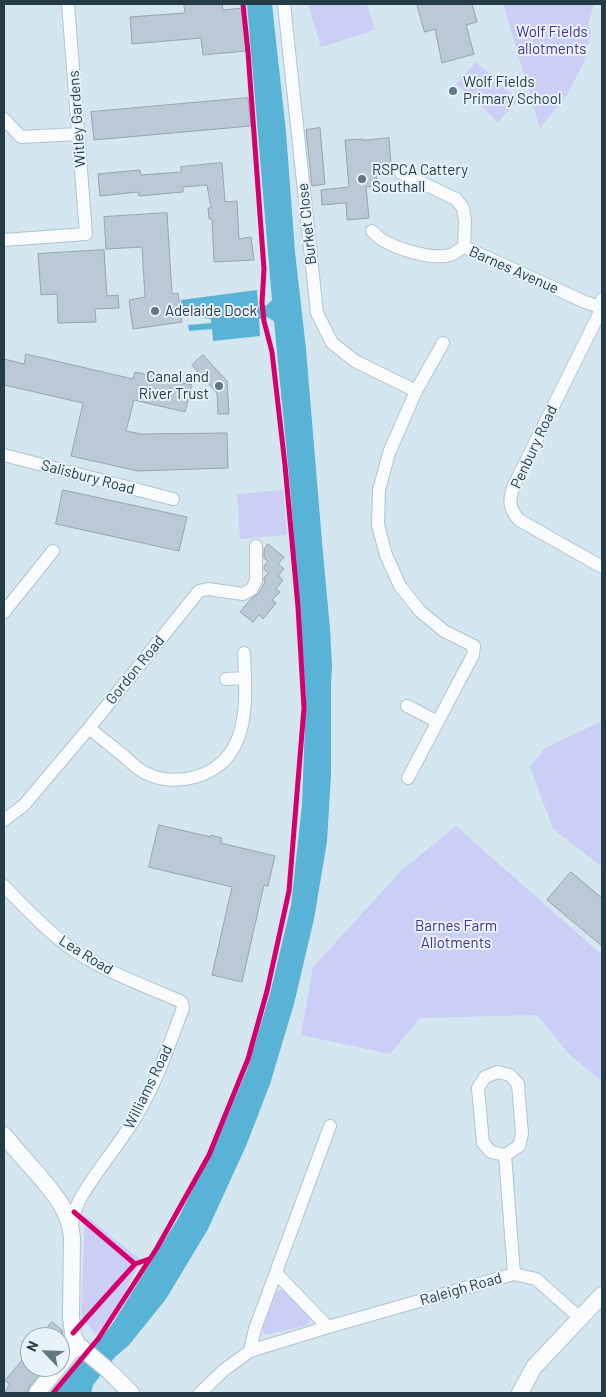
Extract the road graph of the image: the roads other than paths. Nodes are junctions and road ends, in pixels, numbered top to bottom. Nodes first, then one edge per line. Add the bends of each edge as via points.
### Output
1 (68, 4) edge
2 (284, 4) edge
3 (4, 119) edge
4 (78, 134) junction
5 (401, 173) dead end
6 (372, 231) dead end
7 (4, 240) edge
8 (464, 247) junction
9 (601, 310) edge
10 (443, 343) dead end
11 (416, 391) junction
12 (4, 455) edge
13 (173, 499) dead end
14 (256, 546) dead end
15 (53, 551) dead end
16 (602, 567) edge
17 (4, 612) edge
18 (244, 653) dead end
19 (245, 678) junction
20 (226, 679) dead end
21 (407, 706) dead end
22 (438, 722) junction
23 (89, 728) junction
24 (408, 778) dead end
25 (4, 820) edge
26 (4, 886) edge
27 (182, 1003) joint
28 (330, 1126) dead end
29 (4, 1135) edge
30 (505, 1155) junction
31 (48, 1187) junction
32 (85, 1190) junction
33 (71, 1227) junction
34 (276, 1273) junction
35 (514, 1274) junction
36 (602, 1296) edge
37 (581, 1319) junction
38 (328, 1327) junction
39 (81, 1347) junction
40 (250, 1351) junction
41 (70, 1356) edge
42 (50, 1377) edge
43 (37, 1393) edge
44 (131, 1393) edge
45 (200, 1393) edge
46 (520, 1393) edge

1 - 4 street, Witley Gardens
2 - 11 street, Burket Close via 317,313 332,343 355,361
3 - 4 street via 21,136
4 - 7 street, Witley Gardens via 86,234
5 - 8 street via 456,199 463,208 466,221
6 - 8 street, Barnes Avenue via 379,239 394,246 431,256 450,255
8 - 9 street, Barnes Avenue
9 - 16 street, Penbury Road via 510,497 512,511 520,520
10 - 11 street
11 - 22 street via 389,452 379,490 378,525 386,555 400,586 420,611 444,632 474,646 473,655
12 - 13 street, Salisbury Road
14 - 23 street, Gordon Road via 256,580 252,589 243,594 208,589 199,591
15 - 17 street
18 - 19 street
19 - 20 street
19 - 23 street via 240,735 232,751 205,774 185,780 166,780 148,775
21 - 22 street
22 - 24 street
23 - 25 street, Gordon Road via 24,805
26 - 27 street, Lea Road via 66,945 111,971
27 - 32 street, Williams Road via 183,1008 147,1096 131,1125
28 - 34 street
29 - 31 street
30 - 30 street via 490,1152 483,1143 478,1088 485,1077 498,1072 510,1075 518,1084 522,1134 519,1146
30 - 35 street
31 - 32 street via 66,1196
31 - 33 street via 62,1206
32 - 33 street, Williams Road
33 - 39 street via 71,1316 73,1335
34 - 38 street
34 - 40 street
35 - 37 street, Raleigh Road via 536,1279
35 - 38 street, Raleigh Road
36 - 37 street
37 - 46 street via 534,1367
38 - 40 street, Raleigh Road
39 - 41 street
39 - 44 street
40 - 45 street, Raleigh Road
42 - 43 street

